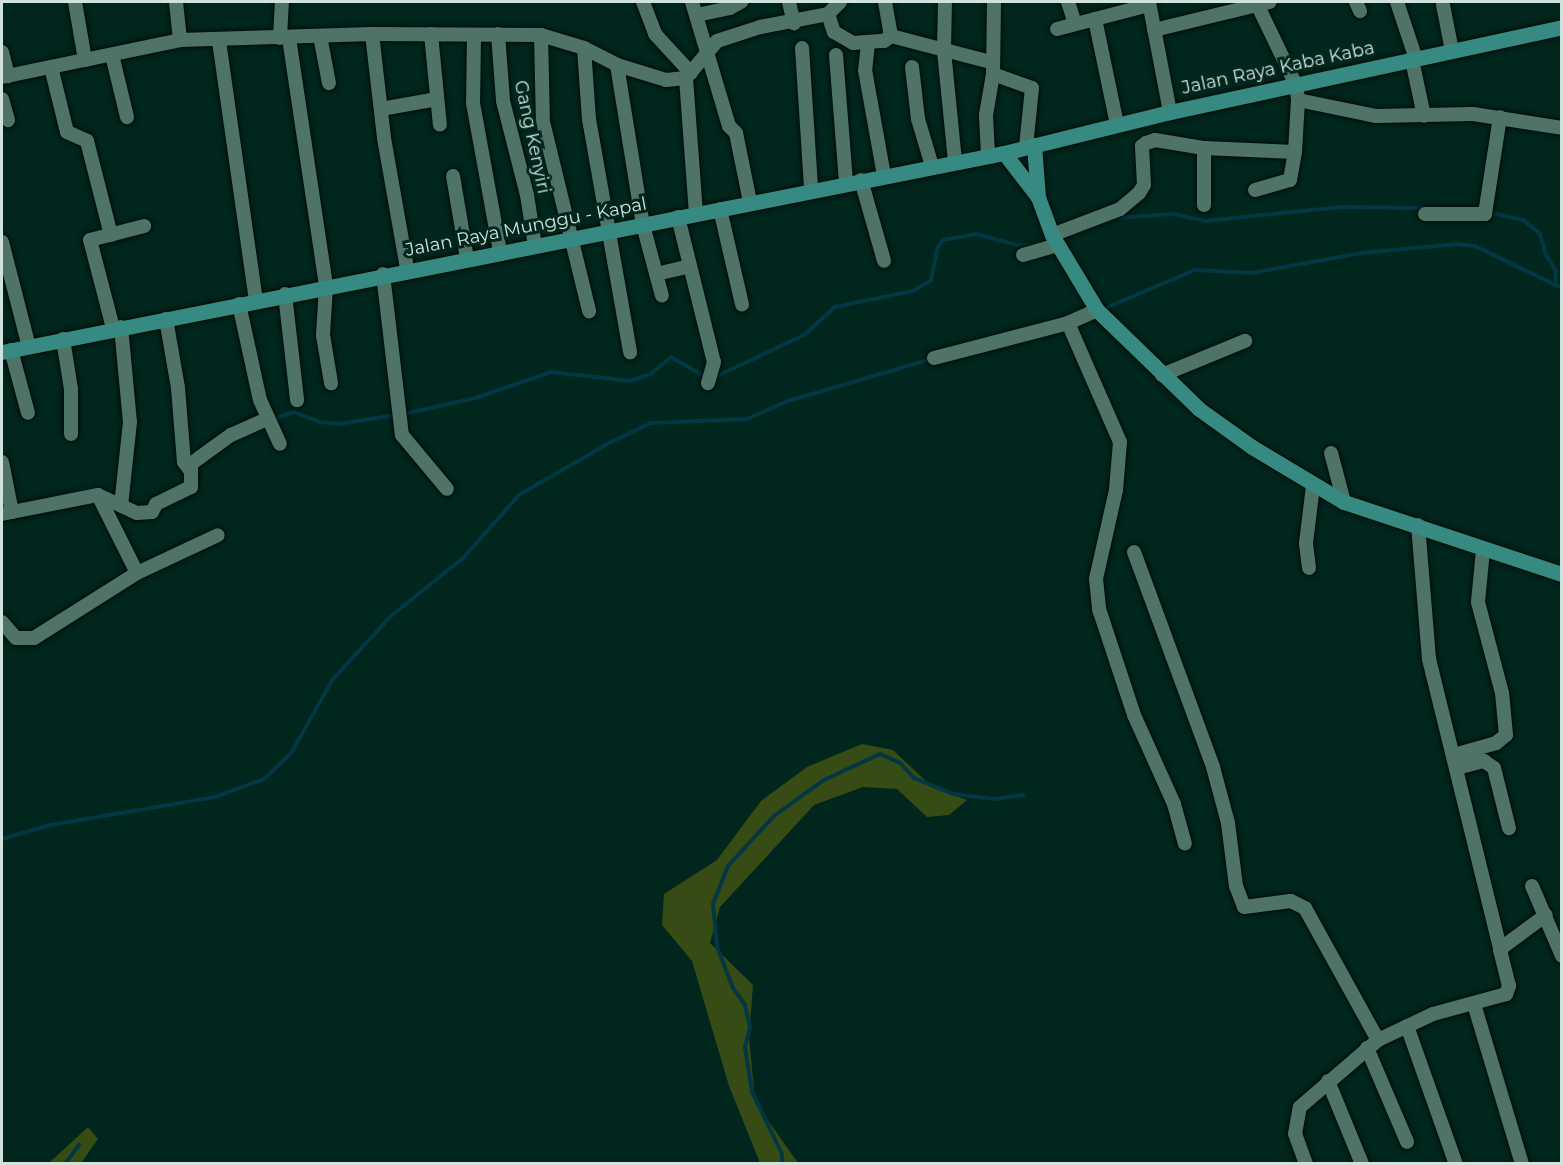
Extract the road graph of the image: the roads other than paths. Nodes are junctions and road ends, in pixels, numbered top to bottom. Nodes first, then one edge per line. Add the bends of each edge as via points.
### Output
1 (75, 2) edge
2 (176, 2) edge
3 (282, 2) edge
4 (643, 2) edge
5 (692, 2) edge
6 (741, 2) edge
7 (789, 2) edge
8 (840, 2) edge
9 (885, 2) edge
10 (945, 2) edge
11 (994, 2) edge
12 (1068, 2) edge
13 (1397, 2) edge
14 (1149, 3) edge
15 (1264, 3) edge
16 (1234, 5) edge
17 (1443, 5) dead end
18 (828, 14) junction
19 (697, 15) junction
20 (1095, 19) junction
21 (794, 23) junction
22 (1075, 24) junction
23 (1562, 27) edge
24 (1057, 29) dead end
25 (1154, 30) junction
26 (372, 34) junction
27 (431, 34) junction
28 (498, 34) junction
29 (474, 35) junction
30 (541, 35) junction
31 (320, 36) junction
32 (891, 36) junction
33 (285, 38) junction
34 (180, 40) junction
35 (219, 41) junction
36 (868, 47) junction
37 (585, 48) junction
38 (802, 48) dead end
39 (944, 51) junction
40 (1452, 51) junction
41 (2, 52) edge
42 (709, 54) junction
43 (112, 55) junction
44 (836, 55) dead end
45 (1414, 59) junction
46 (85, 60) junction
47 (617, 65) junction
48 (51, 67) junction
49 (912, 67) dead end
50 (992, 69) junction
51 (688, 75) junction
52 (4, 76) edge
53 (329, 83) dead end
54 (1297, 92) junction
55 (2, 99) edge
56 (437, 99) junction
57 (381, 109) junction
58 (1170, 112) junction
59 (1152, 116) junction
60 (1424, 116) junction
61 (127, 117) dead end
62 (1500, 117) junction
63 (8, 120) dead end
64 (1117, 124) junction
65 (440, 125) dead end
66 (1562, 128) edge
67 (1155, 140) junction
68 (1030, 146) junction
69 (1204, 148) junction
70 (1295, 152) junction
71 (1004, 153) junction
72 (988, 155) junction
73 (955, 161) junction
74 (932, 166) junction
75 (453, 176) dead end
76 (884, 176) junction
77 (854, 182) junction
78 (811, 189) junction
79 (1256, 190) dead end
80 (1038, 197) junction
81 (750, 202) junction
82 (1204, 205) dead end
83 (720, 209) junction
84 (696, 214) junction
85 (1425, 214) dead end
86 (678, 218) junction
87 (643, 225) junction
88 (144, 226) dead end
89 (609, 232) junction
90 (111, 235) junction
91 (570, 239) junction
92 (1054, 240) junction
93 (2, 242) edge
94 (535, 246) junction
95 (500, 252) junction
96 (1023, 255) dead end
97 (467, 258) junction
98 (884, 261) dead end
99 (690, 266) junction
100 (407, 269) junction
101 (383, 274) junction
102 (656, 274) junction
103 (326, 286) junction
104 (285, 294) junction
105 (662, 296) dead end
106 (256, 300) junction
107 (239, 304) junction
108 (742, 304) dead end
109 (590, 311) dead end
110 (1097, 316) junction
111 (166, 319) junction
112 (1068, 323) junction
113 (117, 328) junction
114 (63, 339) junction
115 (1245, 341) dead end
116 (29, 347) junction
117 (6, 351) edge
118 (630, 352) dead end
119 (934, 358) dead end
120 (1162, 375) junction
121 (708, 383) dead end
122 (331, 384) dead end
123 (297, 400) dead end
124 (28, 413) dead end
125 (267, 419) junction
126 (71, 434) dead end
127 (280, 444) dead end
128 (1332, 453) dead end
129 (2, 462) edge
130 (190, 470) junction
131 (1313, 486) junction
132 (447, 489) dead end
133 (98, 495) junction
134 (1344, 502) junction
135 (121, 506) junction
136 (7, 513) edge
137 (1418, 525) junction
138 (218, 535) dead end
139 (1483, 550) junction
140 (1134, 552) dead end
141 (1309, 568) dead end
142 (137, 573) junction
143 (1562, 574) edge
144 (2, 622) edge
145 (1456, 761) junction
146 (1509, 828) dead end
147 (1185, 844) dead end
148 (1532, 886) dead end
149 (1546, 915) junction
150 (1500, 949) junction
151 (1562, 956) edge
152 (1474, 1004) junction
153 (1407, 1026) junction
154 (1372, 1044) junction
155 (1328, 1081) junction
156 (1407, 1142) dead end
157 (1306, 1164) edge
158 (1362, 1164) edge
159 (1456, 1164) edge
160 (1522, 1164) edge

1 - 46 street
2 - 34 street
3 - 33 street
4 - 51 street via 654,34
5 - 19 street
6 - 19 street via 730,9
7 - 21 street
8 - 18 street
9 - 32 street
10 - 39 street
11 - 50 street via 997,16
12 - 22 street
13 - 45 street
14 - 20 street
14 - 25 street
15 - 16 street
15 - 54 street
16 - 25 street
17 - 40 street
18 - 21 street
18 - 36 street via 834,32 841,38
19 - 42 street
20 - 22 street
20 - 64 street
21 - 42 street via 760,27 717,41
22 - 24 street
23 - 40 street, Jalan Raya Kaba Kaba
25 - 58 street
26 - 27 street
26 - 31 street
26 - 57 street
27 - 29 street
27 - 56 street
28 - 29 street
28 - 30 street
28 - 94 street, Gang Kenyiri via 503,101
29 - 95 street via 473,103
30 - 37 street
30 - 91 street via 541,107
31 - 33 street
31 - 53 street
32 - 36 street
32 - 39 street
33 - 35 street
33 - 103 street
34 - 35 street
34 - 43 street
35 - 106 street
36 - 76 street via 865,70
37 - 47 street
37 - 89 street via 589,119
38 - 78 street
39 - 50 street
39 - 73 street
40 - 45 street, Jalan Raya Kaba Kaba
41 - 52 street
42 - 51 street
42 - 81 street via 729,126 736,134
43 - 46 street
43 - 61 street
44 - 77 street
45 - 54 street, Jalan Raya Kaba Kaba
45 - 60 street
46 - 48 street
47 - 51 street via 666,80
47 - 87 street
48 - 52 street
48 - 90 street via 67,132 87,141
49 - 74 street via 918,119
50 - 68 street via 1032,88
50 - 72 street via 986,114
51 - 84 street
54 - 58 street, Jalan Raya Kaba Kaba
54 - 60 street via 1376,116
54 - 70 street
55 - 63 street
56 - 57 street
56 - 65 street
57 - 100 street
58 - 59 street, Jalan Raya Kaba Kaba
59 - 64 street, Jalan Raya Kaba Kaba
59 - 67 street
60 - 62 street
62 - 66 street
62 - 85 street via 1486,210
64 - 68 street, Jalan Raya Kaba Kaba
67 - 69 street
67 - 92 street via 1142,146 1144,185 1130,202
68 - 71 street, Jalan Raya Kaba Kaba
68 - 80 street
69 - 70 street
69 - 82 street
70 - 79 street via 1290,180
71 - 72 street, Jalan Raya Munggu - Kapal
71 - 80 street
72 - 73 street, Jalan Raya Munggu - Kapal
73 - 74 street, Jalan Raya Munggu - Kapal
74 - 76 street, Jalan Raya Munggu - Kapal
75 - 97 street
76 - 77 street, Jalan Raya Munggu - Kapal
77 - 78 street, Jalan Raya Munggu - Kapal
77 - 98 street
78 - 81 street, Jalan Raya Munggu - Kapal
80 - 92 street
81 - 83 street, Jalan Raya Munggu - Kapal
83 - 84 street, Jalan Raya Munggu - Kapal
83 - 108 street
84 - 86 street, Jalan Raya Munggu - Kapal
86 - 87 street, Jalan Raya Munggu - Kapal
86 - 99 street
87 - 89 street, Jalan Raya Munggu - Kapal
87 - 102 street
88 - 90 street
89 - 91 street, Jalan Raya Munggu - Kapal
89 - 118 street
90 - 113 street via 90,240
91 - 94 street, Jalan Raya Munggu - Kapal
91 - 109 street
92 - 96 street
92 - 110 street
93 - 116 street
94 - 95 street, Jalan Raya Munggu - Kapal
95 - 97 street, Jalan Raya Munggu - Kapal
97 - 100 street, Jalan Raya Munggu - Kapal
99 - 102 street
99 - 121 street via 714,362
100 - 101 street, Jalan Raya Munggu - Kapal
101 - 103 street, Jalan Raya Munggu - Kapal
101 - 132 street via 402,435
102 - 105 street
103 - 104 street, Jalan Raya Munggu - Kapal
103 - 122 street via 323,335
104 - 106 street, Jalan Raya Munggu - Kapal
104 - 123 street
106 - 107 street, Jalan Raya Munggu - Kapal
107 - 111 street, Jalan Raya Munggu - Kapal
107 - 125 street
110 - 112 street
110 - 120 street
111 - 113 street, Jalan Raya Munggu - Kapal
111 - 130 street via 178,388 184,462
112 - 119 street
112 - 147 street via 1120,442 1116,490 1096,579 1099,609 1134,715 1174,804
113 - 114 street, Jalan Raya Munggu - Kapal
113 - 135 street via 130,422
114 - 116 street, Jalan Raya Munggu - Kapal
114 - 126 street via 71,389
115 - 120 street
116 - 117 street, Jalan Raya Munggu - Kapal
117 - 124 street
120 - 131 street via 1199,409
125 - 127 street
125 - 130 street via 221,440 191,464
128 - 134 street
129 - 136 street
130 - 135 street via 191,487 156,504 156,510 137,513
131 - 134 street
131 - 141 street via 1306,543
133 - 135 street
133 - 136 street
133 - 142 street
134 - 137 street
137 - 139 street
137 - 145 street via 1430,659
138 - 142 street
139 - 143 street
139 - 145 street via 1478,602 1502,693 1506,735
140 - 154 street via 1213,766 1227,823 1236,886 1244,907 1291,901 1305,908
142 - 144 street via 34,638 16,638
145 - 146 street via 1484,761 1494,768
145 - 150 street
148 - 149 street
149 - 150 street
149 - 151 street
150 - 152 street via 1508,990 1502,997
152 - 153 street via 1433,1014
152 - 160 street
153 - 154 street
153 - 159 street
154 - 155 street
154 - 156 street
155 - 157 street via 1300,1107 1296,1118 1295,1134
155 - 158 street

